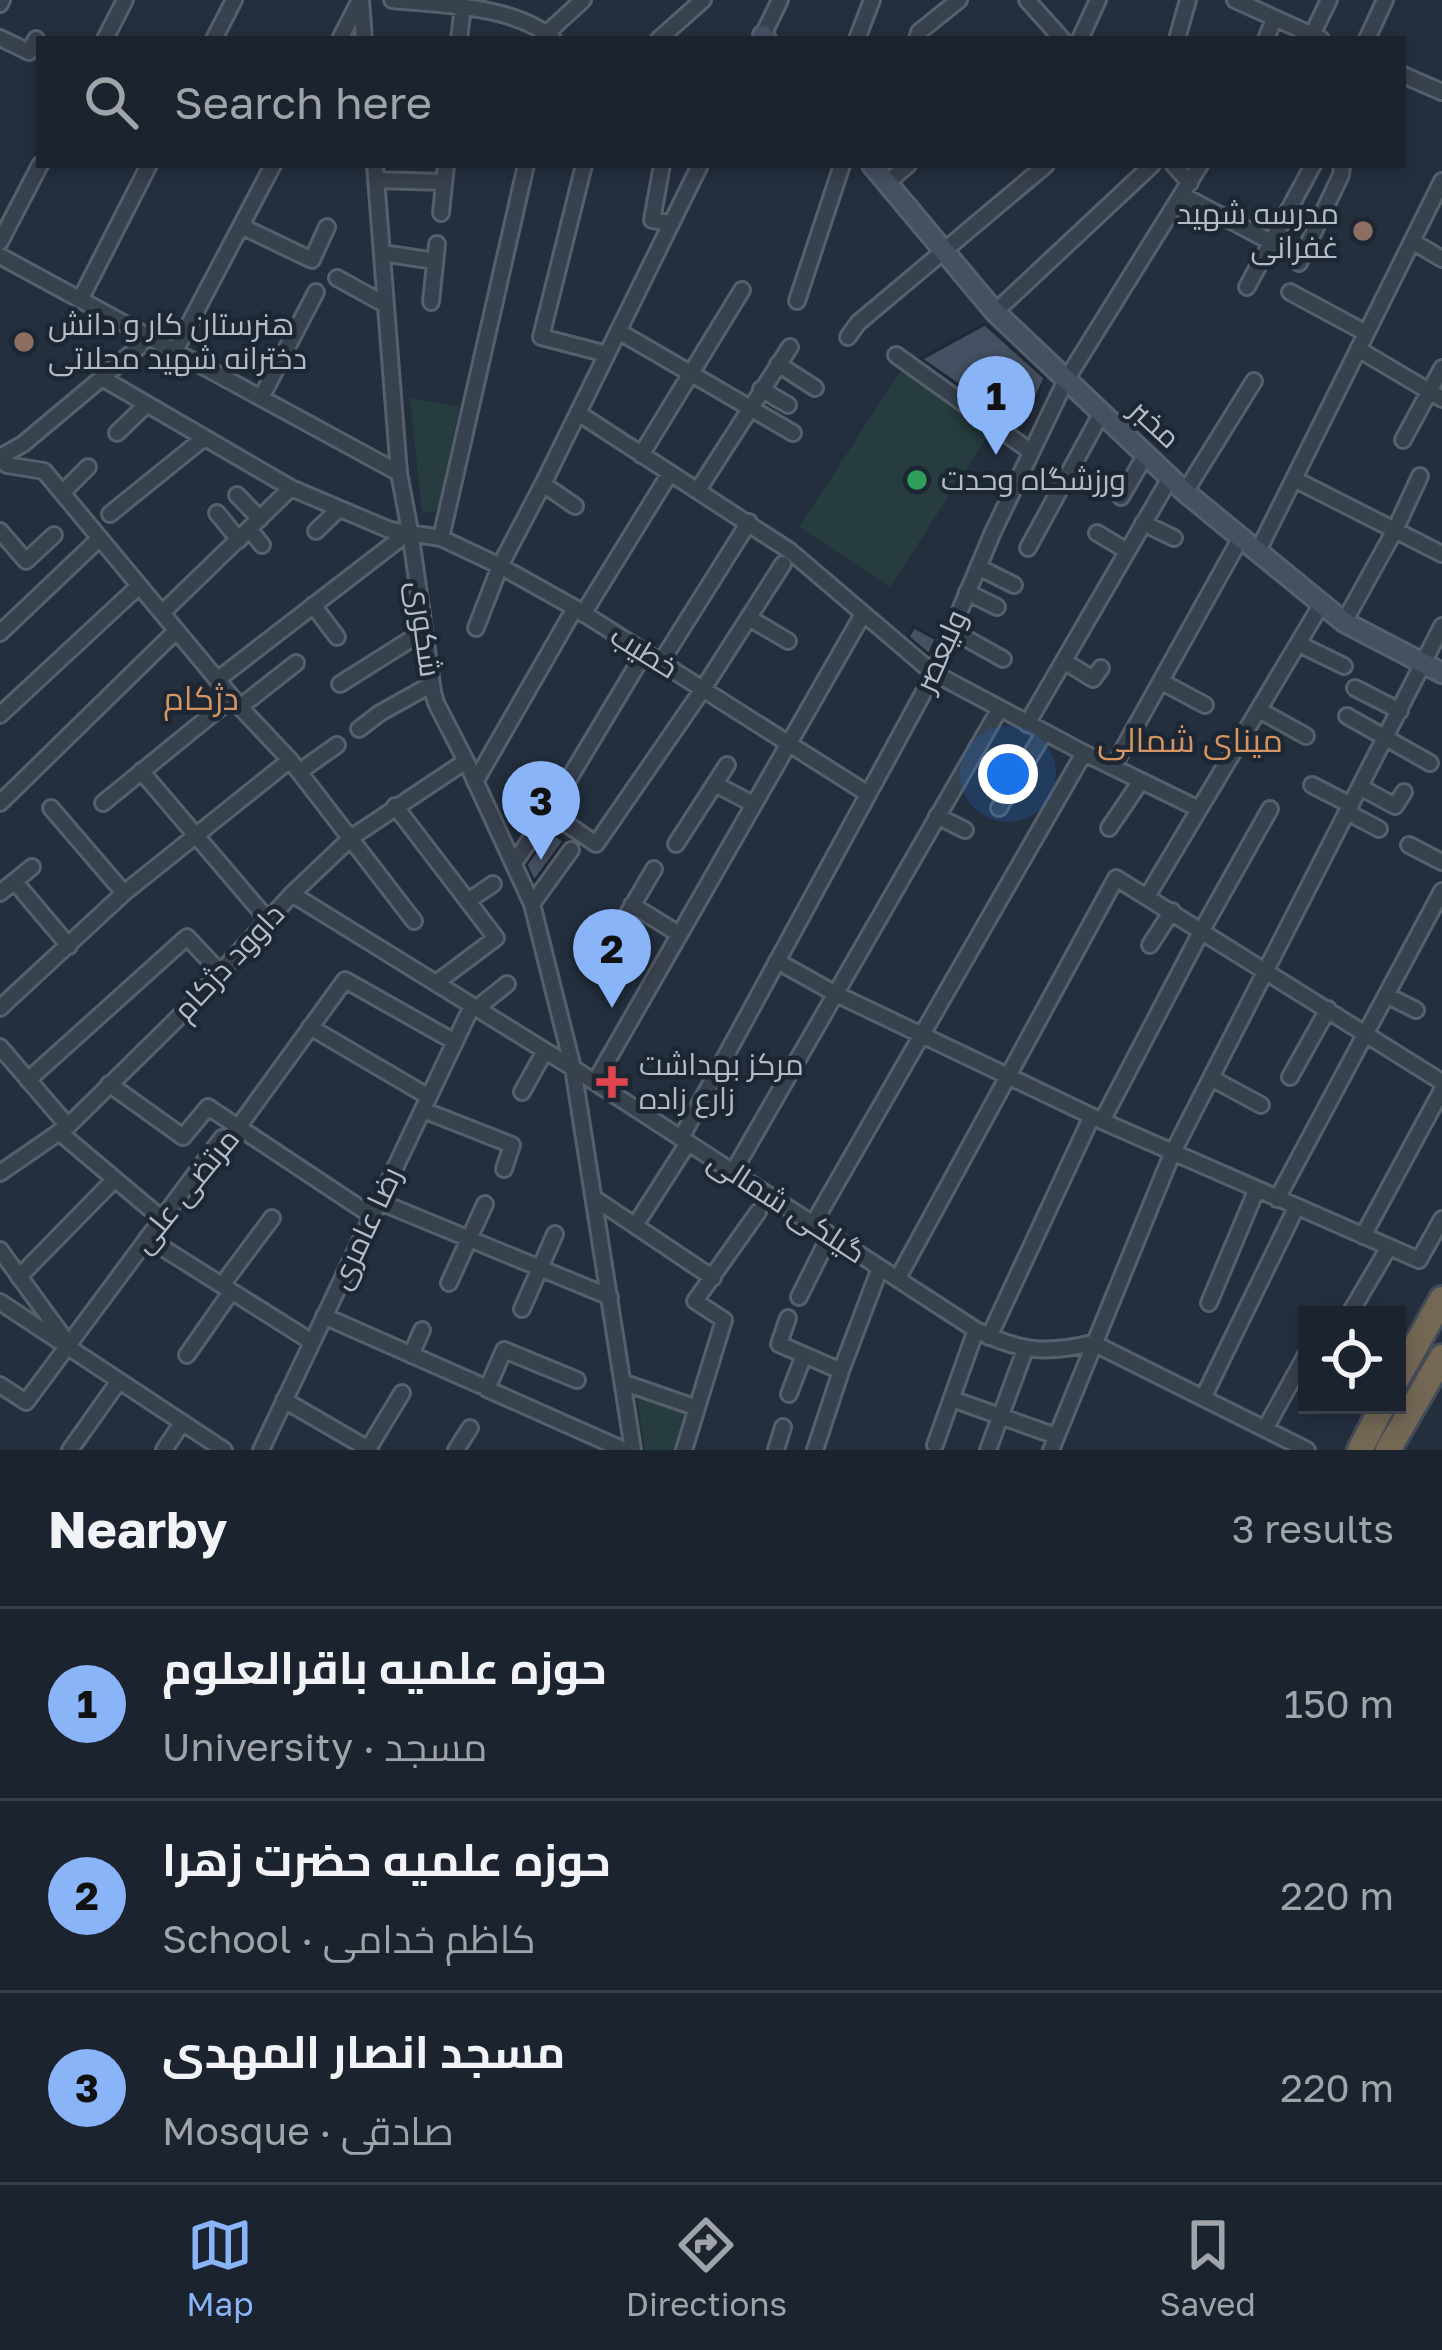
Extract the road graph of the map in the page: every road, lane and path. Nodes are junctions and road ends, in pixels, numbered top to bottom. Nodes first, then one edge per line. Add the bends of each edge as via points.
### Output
1 (125, 0) edge
2 (234, 0) edge
3 (361, 0) edge
4 (392, 0) edge
5 (519, 0) edge
6 (583, 0) edge
7 (703, 0) edge
8 (781, 0) edge
9 (872, 0) edge
10 (959, 0) edge
11 (1027, 0) edge
12 (1098, 0) edge
13 (1188, 0) edge
14 (1235, 0) edge
15 (1329, 0) edge
16 (1385, 0) edge
17 (458, 4) edge
18 (1259, 5) edge
19 (511, 17) junction
20 (1274, 19) junction
21 (107, 36) edge
22 (216, 36) edge
23 (342, 36) edge
24 (364, 36) edge
25 (459, 36) edge
26 (550, 36) edge
27 (662, 36) edge
28 (765, 36) edge
29 (858, 36) edge
30 (918, 36) edge
31 (1057, 36) edge
32 (1081, 36) edge
33 (1178, 36) edge
34 (1267, 36) edge
35 (1314, 36) edge
36 (1316, 36) edge
37 (1368, 36) edge
38 (0, 38) edge
39 (36, 39) dead end
40 (1406, 76) edge
41 (1442, 92) edge
42 (38, 168) edge
43 (147, 168) edge
44 (271, 168) edge
45 (446, 168) edge
46 (525, 168) edge
47 (583, 168) edge
48 (661, 168) edge
49 (674, 168) edge
50 (698, 168) edge
51 (841, 168) edge
52 (874, 168) edge
53 (904, 168) edge
54 (1043, 168) edge
55 (1149, 168) edge
56 (1176, 168) edge
57 (1198, 168) edge
58 (1311, 168) edge
59 (1342, 168) edge
60 (376, 173) edge
61 (1442, 181) edge
62 (444, 182) junction
63 (887, 183) junction
64 (689, 186) junction
65 (1186, 189) junction
66 (441, 213) dead end
67 (669, 224) junction
68 (242, 226) junction
69 (327, 227) dead end
70 (1412, 241) junction
71 (0, 242) edge
72 (1270, 242) junction
73 (945, 252) junction
74 (382, 253) junction
75 (0, 256) edge
76 (1442, 259) edge
77 (1300, 263) dead end
78 (337, 278) dead end
79 (1247, 287) dead end
80 (742, 290) dead end
81 (316, 292) dead end
82 (1290, 292) dead end
83 (80, 300) junction
84 (797, 301) dead end
85 (431, 302) dead end
86 (386, 305) junction
87 (995, 312) junction
88 (618, 332) junction
89 (1366, 333) junction
90 (848, 337) dead end
91 (140, 346) dead end
92 (790, 346) dead end
93 (1358, 349) junction
94 (175, 351) junction
95 (607, 354) junction
96 (896, 355) dead end
97 (778, 364) junction
98 (1442, 368) edge
99 (692, 373) junction
100 (102, 378) junction
101 (1066, 380) junction
102 (1254, 381) dead end
103 (814, 388) dead end
104 (761, 389) junction
105 (1436, 395) edge
106 (262, 398) junction
107 (147, 404) junction
108 (788, 405) dead end
109 (749, 407) junction
110 (578, 413) junction
111 (1101, 414) junction
112 (117, 433) dead end
113 (793, 434) dead end
114 (204, 438) junction
115 (1403, 440) dead end
116 (1030, 451) junction
117 (641, 455) junction
118 (1145, 456) junction
119 (2, 463) edge
120 (88, 467) dead end
121 (398, 472) junction
122 (670, 473) junction
123 (1420, 476) dead end
124 (1294, 479) junction
125 (543, 484) junction
126 (1177, 485) junction
127 (292, 488) junction
128 (698, 490) junction
129 (62, 493) junction
130 (238, 495) dead end
131 (1121, 497) dead end
132 (575, 506) dead end
133 (339, 509) junction
134 (110, 514) dead end
135 (217, 514) dead end
136 (749, 522) junction
137 (1143, 523) junction
138 (250, 530) junction
139 (1395, 530) junction
140 (0, 531) edge
141 (316, 531) dead end
142 (410, 531) junction
143 (1097, 533) dead end
144 (54, 535) dead end
145 (100, 538) junction
146 (441, 538) junction
147 (1174, 538) dead end
148 (1240, 538) junction
149 (262, 545) dead end
150 (1028, 548) dead end
151 (1127, 551) junction
152 (1257, 553) junction
153 (1442, 554) edge
154 (783, 564) dead end
155 (500, 566) junction
156 (978, 567) junction
157 (1014, 585) dead end
158 (139, 586) junction
159 (968, 592) junction
160 (313, 605) junction
161 (1322, 605) junction
162 (997, 607) dead end
163 (579, 611) junction
164 (162, 613) junction
165 (863, 614) junction
166 (749, 618) junction
167 (1345, 622) junction
168 (1442, 626) edge
169 (476, 628) dead end
170 (176, 631) junction
171 (951, 631) junction
172 (424, 632) junction
173 (0, 633) edge
174 (337, 637) dead end
175 (788, 641) dead end
176 (1299, 644) junction
177 (645, 652) junction
178 (1004, 659) dead end
179 (661, 662) junction
180 (1064, 662) junction
181 (296, 663) dead end
182 (1344, 666) dead end
183 (1101, 668) dead end
184 (1433, 668) edge
185 (932, 673) junction
186 (217, 680) junction
187 (1162, 682) junction
188 (340, 684) dead end
189 (432, 684) junction
190 (1355, 688) dead end
191 (703, 689) junction
192 (236, 702) junction
193 (1205, 705) dead end
194 (999, 710) junction
195 (1259, 710) junction
196 (1400, 711) junction
197 (0, 715) edge
198 (1347, 716) dead end
199 (1028, 724) junction
200 (359, 728) dead end
201 (1044, 733) junction
202 (1306, 736) dead end
203 (1385, 739) junction
204 (788, 743) junction
205 (337, 745) dead end
206 (1084, 753) junction
207 (466, 761) junction
208 (1430, 763) dead end
209 (727, 765) dead end
210 (294, 766) junction
211 (1113, 767) junction
212 (141, 771) junction
213 (1141, 781) junction
214 (476, 782) junction
215 (715, 784) junction
216 (1312, 785) dead end
217 (1360, 787) junction
218 (1404, 792) dead end
219 (868, 794) junction
220 (0, 803) edge
221 (103, 803) dead end
222 (753, 804) junction
223 (395, 806) junction
224 (51, 808) dead end
225 (999, 808) dead end
226 (1349, 808) junction
227 (1199, 809) junction
228 (1270, 809) dead end
229 (549, 812) junction
230 (938, 816) junction
231 (1109, 828) dead end
232 (1379, 829) dead end
233 (964, 830) dead end
234 (71, 831) junction
235 (197, 835) junction
236 (352, 837) junction
237 (57, 843) dead end
238 (676, 844) dead end
239 (1409, 845) dead end
240 (572, 850) dead end
241 (1442, 862) edge
242 (514, 863) junction
243 (32, 867) dead end
244 (654, 868) dead end
245 (15, 882) junction
246 (494, 884) dead end
247 (1442, 891) edge
248 (0, 893) edge
249 (124, 893) junction
250 (292, 894) junction
251 (1148, 896) junction
252 (468, 901) junction
253 (532, 904) junction
254 (632, 905) junction
255 (1172, 911) junction
256 (268, 920) junction
257 (414, 921) dead end
258 (1202, 930) junction
259 (679, 934) junction
260 (1150, 945) dead end
261 (69, 946) junction
262 (778, 961) junction
263 (597, 966) dead end
264 (1265, 970) junction
265 (220, 972) junction
266 (436, 983) junction
267 (507, 984) dead end
268 (834, 993) junction
269 (1386, 995) junction
270 (475, 1007) junction
271 (0, 1008) edge
272 (1328, 1009) junction
273 (1416, 1010) dead end
274 (310, 1027) junction
275 (1365, 1033) junction
276 (922, 1035) junction
277 (455, 1042) junction
278 (0, 1047) edge
279 (545, 1051) junction
280 (15, 1064) junction
281 (573, 1068) junction
282 (1007, 1077) junction
283 (1289, 1077) dead end
284 (0, 1078) edge
285 (1211, 1078) junction
286 (28, 1080) junction
287 (595, 1082) junction
288 (109, 1084) junction
289 (1442, 1086) edge
290 (522, 1092) dead end
291 (426, 1103) junction
292 (1261, 1105) dead end
293 (1097, 1119) junction
294 (237, 1128) junction
295 (64, 1129) junction
296 (685, 1141) junction
297 (1172, 1154) junction
298 (504, 1169) dead end
299 (733, 1172) junction
300 (0, 1173) edge
301 (114, 1180) junction
302 (1256, 1190) junction
303 (594, 1198) junction
304 (1276, 1199) junction
305 (485, 1204) dead end
306 (1296, 1208) junction
307 (376, 1209) junction
308 (758, 1212) dead end
309 (161, 1218) junction
310 (272, 1218) dead end
311 (1442, 1219) edge
312 (636, 1224) junction
313 (813, 1224) junction
314 (555, 1234) dead end
315 (830, 1235) junction
316 (1364, 1236) junction
317 (147, 1238) junction
318 (469, 1238) junction
319 (1389, 1247) junction
320 (0, 1250) edge
321 (539, 1268) junction
322 (880, 1268) junction
323 (19, 1276) junction
324 (713, 1278) junction
325 (898, 1278) junction
326 (449, 1283) dead end
327 (227, 1289) junction
328 (610, 1297) junction
329 (799, 1297) dead end
330 (1442, 1298) edge
331 (0, 1302) edge
332 (1209, 1303) dead end
333 (1354, 1306) edge
334 (522, 1309) dead end
335 (324, 1316) junction
336 (788, 1318) dead end
337 (422, 1330) dead end
338 (982, 1334) junction
339 (312, 1342) junction
340 (1093, 1343) junction
341 (69, 1345) junction
342 (1025, 1350) junction
343 (187, 1355) dead end
344 (411, 1355) junction
345 (804, 1355) junction
346 (1442, 1357) edge
347 (1406, 1362) edge
348 (1298, 1369) edge
349 (841, 1371) junction
350 (577, 1380) dead end
351 (119, 1381) junction
352 (625, 1383) junction
353 (0, 1385) edge
354 (484, 1387) junction
355 (402, 1393) dead end
356 (789, 1394) dead end
357 (1203, 1398) junction
358 (952, 1399) junction
359 (284, 1400) junction
360 (697, 1408) junction
361 (1378, 1414) edge
362 (1000, 1417) junction
363 (182, 1423) junction
364 (783, 1427) dead end
365 (470, 1428) dead end
366 (1265, 1429) junction
367 (1053, 1443) edge
368 (935, 1445) dead end
369 (369, 1449) edge
370 (70, 1450) edge
371 (164, 1450) edge
372 (224, 1450) edge
373 (261, 1450) edge
374 (456, 1450) edge
375 (629, 1450) edge
376 (684, 1450) edge
377 (776, 1450) edge
378 (814, 1450) edge
379 (988, 1450) edge
380 (1307, 1450) edge
381 (1360, 1450) edge
382 (1388, 1450) edge

1 - 21 street
2 - 22 street
3 - 23 street
3 - 24 street
4 - 17 street
5 - 19 street
6 - 26 street
7 - 27 street
8 - 28 street
9 - 29 street
10 - 30 street
11 - 31 street
12 - 32 street
13 - 33 street
14 - 18 street
15 - 36 street
16 - 37 street
17 - 19 street
17 - 25 street
18 - 20 street
19 - 26 street
20 - 34 street
20 - 35 street
38 - 39 street via 29,52
40 - 41 street
42 - 71 street
43 - 83 street
44 - 68 street
45 - 62 street
46 - 146 street
47 - 95 street via 542,338
48 - 67 street via 652,220
49 - 64 street
50 - 64 street
51 - 84 street
52 - 63 main road, مخبر
53 - 63 street
54 - 73 street
55 - 87 street
56 - 65 street
57 - 65 street, ولیعصر
58 - 72 street
59 - 77 street
60 - 62 street
60 - 74 street, شکوری
61 - 70 street
62 - 66 street
63 - 73 main road, مخبر
64 - 67 street
65 - 72 street
65 - 101 street, ولیعصر
67 - 88 street
68 - 69 street via 312,260
68 - 94 street
70 - 76 street
70 - 89 street
72 - 79 street
73 - 87 main road, مخبر
73 - 90 street
74 - 85 street via 436,253
74 - 86 street, شکوری
75 - 83 street
78 - 86 street
80 - 99 street
81 - 106 street
82 - 89 street
83 - 94 street
86 - 121 street, شکوری
87 - 101 main road, مخبر
88 - 95 street
88 - 99 street
89 - 93 street
91 - 100 street
92 - 97 street
93 - 105 street
93 - 124 street
94 - 106 street
95 - 110 street
96 - 116 street
97 - 103 street
97 - 104 street
98 - 105 street
99 - 109 street
99 - 117 street
100 - 107 street, خطیب
100 - 119 street
101 - 111 main road, مخبر
101 - 116 street, ولیعصر
102 - 126 street
104 - 108 street
104 - 109 street
105 - 115 street
106 - 121 street
107 - 112 street
107 - 114 street, خطیب
109 - 113 street
109 - 128 street
110 - 117 street
110 - 125 street
111 - 118 main road, مخبر
111 - 150 street
114 - 127 street, خطیب
114 - 134 street
116 - 156 street, ولیعصر
117 - 122 street
118 - 126 main road, مخبر
118 - 131 street
119 - 129 street via 44,471
120 - 129 street
121 - 142 street, شکوری
122 - 128 street
122 - 163 street
123 - 139 street
124 - 139 street
124 - 152 street
125 - 132 street
125 - 155 street
126 - 137 street
126 - 148 main road, مخبر
127 - 133 street, خطیب
127 - 138 street
128 - 136 street
129 - 145 street
130 - 138 street
133 - 141 street
133 - 142 street, خطیب
135 - 138 street
136 - 165 street
136 - 179 street
137 - 147 street
137 - 151 street
138 - 149 street
138 - 164 street
139 - 153 street
139 - 167 street
140 - 144 street via 26,561
142 - 146 street, خطیب
142 - 160 street
142 - 172 street, شکوری
143 - 151 street
145 - 158 street
145 - 173 street
146 - 155 street, خطیب
148 - 152 main road, مخبر
148 - 187 street
151 - 180 street
152 - 161 main road, مخبر
154 - 166 street
155 - 163 street, خطیب
155 - 169 street
156 - 157 street
156 - 159 street, ولیعصر
158 - 164 street
158 - 197 street
159 - 162 street
159 - 171 street, ولیعصر
160 - 174 street
160 - 186 street
161 - 167 main road, مخبر
161 - 176 street
163 - 177 street, خطیب
163 - 214 street
164 - 170 street
165 - 185 street
165 - 204 street
166 - 175 street
166 - 191 street
167 - 184 main road, مخبر
168 - 184 street
170 - 186 street
170 - 220 street
171 - 178 street
171 - 185 street, ولیعصر
172 - 188 street
172 - 189 street, شکوری
176 - 182 street
176 - 195 street
177 - 179 street, خطیب
177 - 229 street
179 - 191 street, خطیب
180 - 183 street via 1093,679
180 - 199 street
181 - 192 street
184 - 196 street
185 - 194 street
185 - 219 street, ولیعصر
186 - 192 street
187 - 193 street
187 - 211 street
189 - 200 street
189 - 207 street, شکوری
190 - 196 street
191 - 204 street, خطیب
191 - 229 street via 596,844
192 - 210 street
192 - 212 street
194 - 199 street
194 - 230 street
195 - 202 street
195 - 227 street
196 - 203 street
198 - 203 street
199 - 201 street
201 - 206 street
201 - 225 street
203 - 208 street
203 - 217 street
204 - 219 street, خطیب
204 - 222 street
205 - 210 street
206 - 211 street
206 - 276 street
207 - 214 street, شکوری
207 - 223 street, داوود دژکام
209 - 215 street
210 - 235 street
210 - 236 street
211 - 213 street
212 - 221 street
212 - 235 street
213 - 227 street
213 - 231 street
214 - 242 street, شکوری
215 - 222 street
215 - 238 street
216 - 226 street
217 - 218 street via 1395,806
217 - 226 street
219 - 262 street, ولیعصر
222 - 259 street
223 - 236 street, داوود دژکام
223 - 252 street
224 - 234 street
226 - 232 street
226 - 264 street
227 - 251 street
228 - 258 street
229 - 242 street
230 - 233 street
230 - 268 street
234 - 237 street
234 - 249 street
235 - 249 street
235 - 256 street
236 - 250 street, داوود دژکام
236 - 257 street
239 - 241 street
240 - 253 street
242 - 253 street, شکوری
243 - 245 street
244 - 254 street
245 - 248 street
245 - 261 street via 39,923
246 - 252 street
247 - 269 street
249 - 261 street
250 - 256 street, داوود دژکام
250 - 266 street, گيلکی شمالی
251 - 255 street
251 - 282 street via 1116,878
252 - 266 street via 496,938
253 - 281 street, شکوری
254 - 259 street
254 - 263 street
255 - 258 street
255 - 260 street
256 - 265 street, داوود دژکام
258 - 264 street
258 - 293 street
259 - 287 street
261 - 271 street
262 - 268 street
262 - 296 street, ولیعصر
264 - 272 street
264 - 285 street
265 - 286 street via 185,934
265 - 288 street, داوود دژکام
266 - 270 street, گيلکی شمالی
267 - 270 street
268 - 276 street
268 - 299 street
269 - 273 street
269 - 275 street
270 - 277 street, رضا عامری
270 - 279 street, گيلکی شمالی
272 - 275 street
272 - 283 street
274 - 277 street, مرتضی علی via 345,980
274 - 291 street
274 - 294 street, مرتضی علی
275 - 289 street
275 - 304 street
276 - 282 street
276 - 313 street
277 - 291 street, رضا عامری
278 - 280 street
279 - 281 street, گيلکی شمالی
279 - 290 street
280 - 284 street
280 - 286 street
281 - 287 street, گيلکی شمالی
281 - 303 street, شکوری
282 - 293 street
282 - 325 street
285 - 292 street
285 - 297 street
286 - 295 street
287 - 296 street, گيلکی شمالی
288 - 294 street via 183,1137 208,1107
288 - 295 street, داوود دژکام
289 - 316 street
291 - 298 street via 512,1145
291 - 307 street, رضا عامری
293 - 297 street
293 - 338 street
294 - 307 street
294 - 309 street, مرتضی علی
295 - 300 street, داوود دژکام
295 - 301 street
296 - 299 street, گيلکی شمالی
296 - 312 street, ولیعصر
297 - 302 street
297 - 340 street
299 - 313 street, گيلکی شمالی
301 - 309 street
301 - 323 street
302 - 304 street
302 - 332 street
303 - 312 street
303 - 328 street, شکوری
304 - 306 street
305 - 318 street
306 - 316 street
306 - 357 street
307 - 318 street
307 - 335 street, رضا عامری
308 - 324 street
309 - 317 street, مرتضی علی
310 - 327 street
311 - 319 street via 1420,1260
312 - 324 street
313 - 315 street, گيلکی شمالی
314 - 321 street
315 - 322 street, گيلکی شمالی
315 - 329 street
316 - 319 street
317 - 327 street
317 - 341 street, مرتضی علی
318 - 321 street
318 - 326 street
319 - 333 street
320 - 323 street
321 - 328 street
321 - 334 street
322 - 325 street, گيلکی شمالی
322 - 349 street
323 - 341 street
324 - 360 street via 695,1301 724,1320
325 - 338 street, گيلکی شمالی
327 - 339 street
327 - 343 street
328 - 352 street, شکوری
330 - 347 highway
331 - 341 street
335 - 339 street, رضا عامری
335 - 344 street
336 - 345 street via 779,1344
337 - 344 street
338 - 342 street, گيلکی شمالی
338 - 358 street
339 - 359 street, رضا عامری
340 - 342 street, گيلکی شمالی
340 - 357 street
340 - 367 street
341 - 351 street
341 - 353 street, مرتضی علی via 26,1402
342 - 362 street
344 - 354 street
345 - 349 street
345 - 356 street
346 - 382 highway
348 - 366 street
349 - 378 street
350 - 354 street via 503,1350
351 - 363 street
351 - 370 street
352 - 360 street
352 - 375 street, شکوری
354 - 375 street
355 - 369 street
357 - 366 street
358 - 362 street
358 - 368 street
359 - 369 street
359 - 373 street, رضا عامری
360 - 376 street
361 - 381 highway
362 - 367 street
362 - 379 street
363 - 371 street
363 - 372 street
364 - 377 street
365 - 374 street
366 - 380 street

